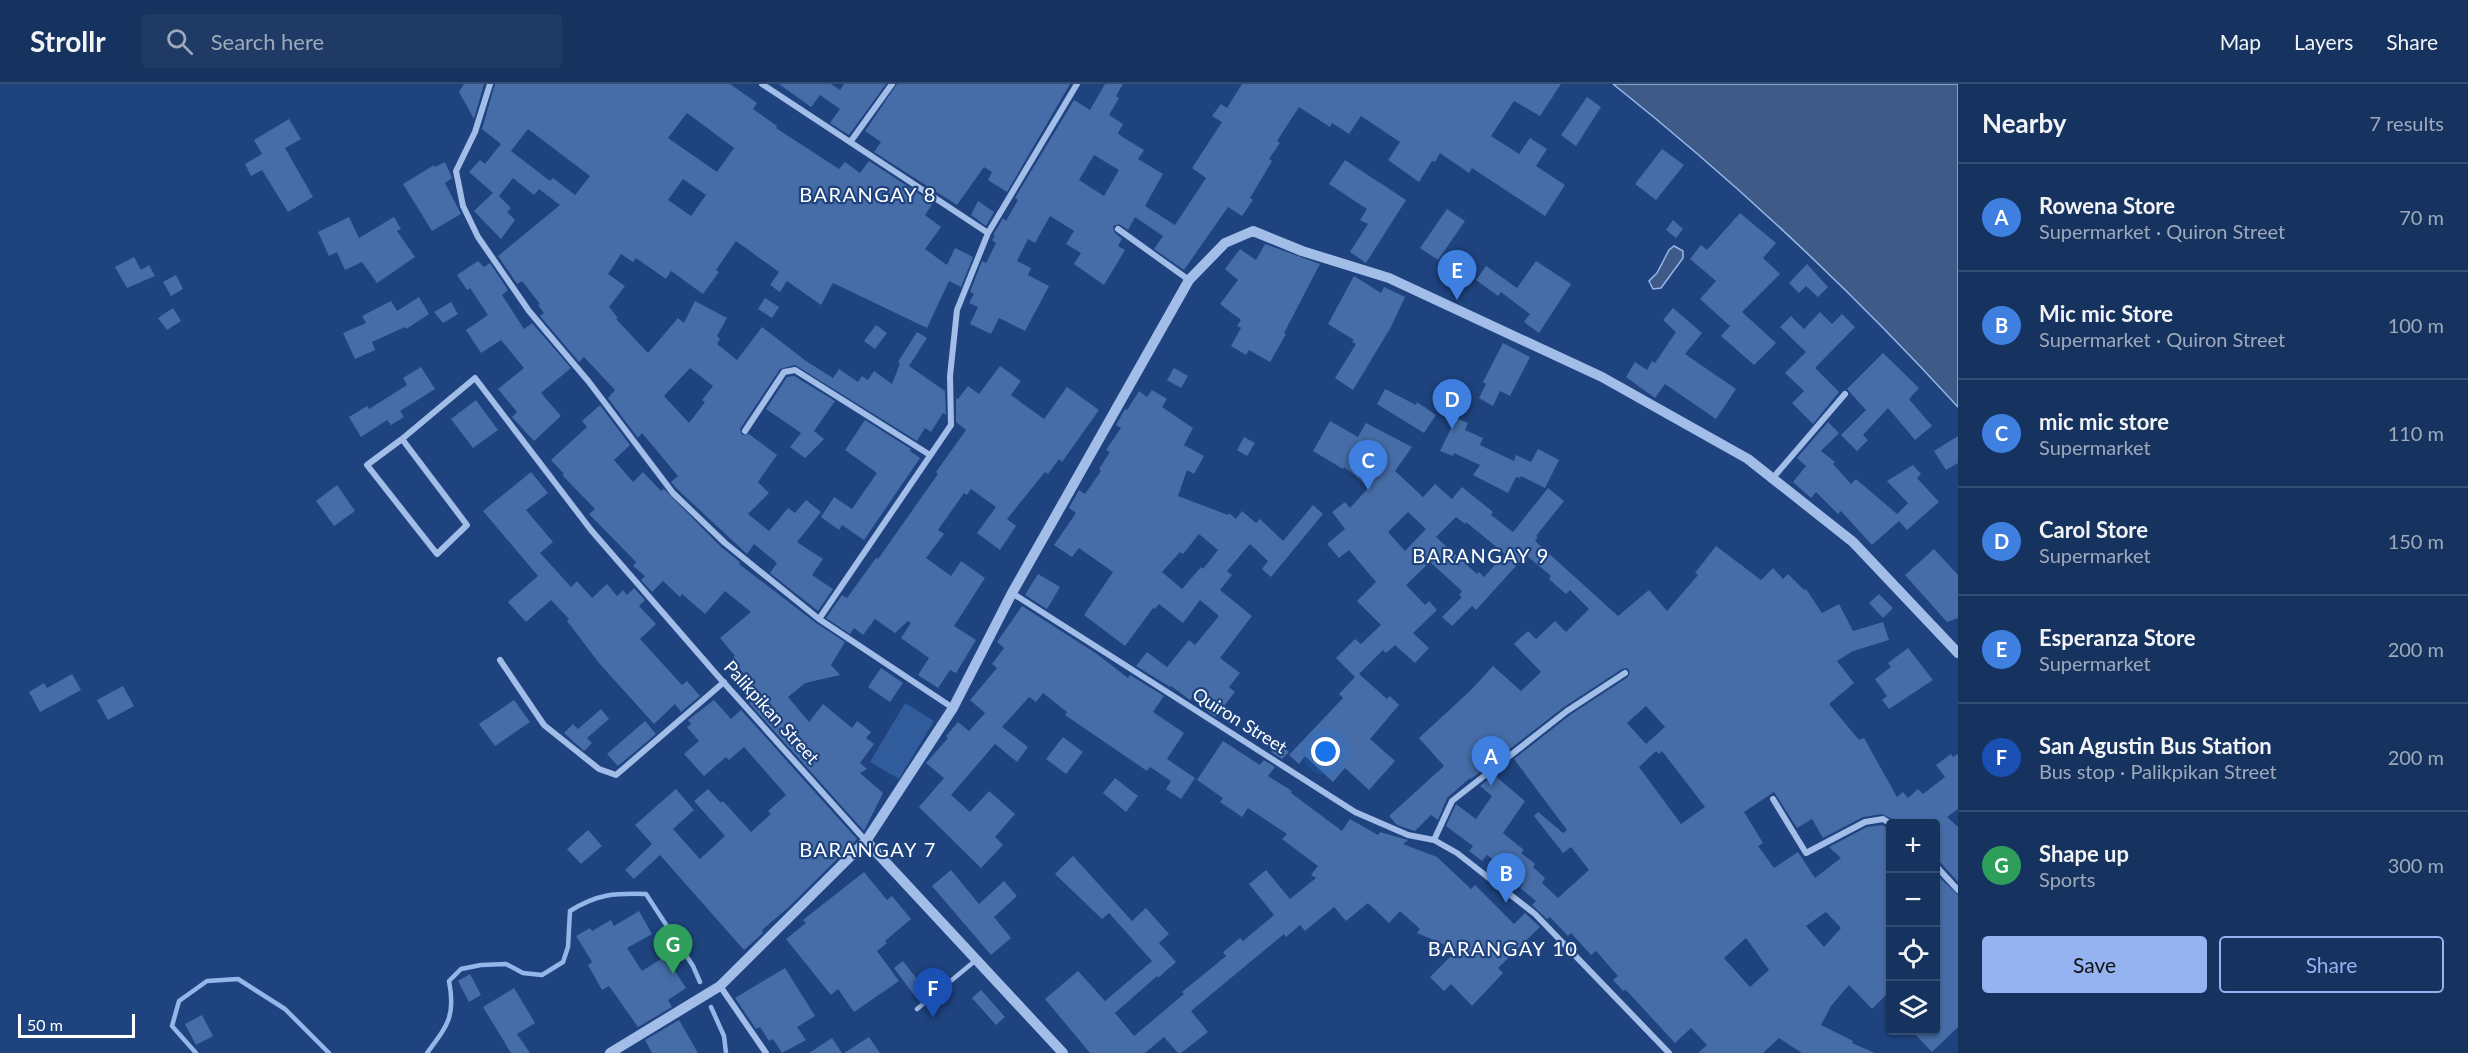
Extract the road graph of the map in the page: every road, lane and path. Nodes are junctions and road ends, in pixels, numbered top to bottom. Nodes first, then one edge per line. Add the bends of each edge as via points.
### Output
1 (490, 84) edge
2 (762, 84) edge
3 (892, 84) edge
4 (1077, 84) edge
5 (851, 141) junction
6 (1118, 229) dead end
7 (988, 233) junction
8 (1189, 280) junction
9 (1845, 394) dead end
10 (745, 431) dead end
11 (402, 439) junction
12 (930, 455) junction
13 (1772, 479) junction
14 (1012, 593) junction
15 (819, 619) junction
16 (1958, 653) edge
17 (500, 660) dead end
18 (1625, 673) dead end
19 (724, 682) junction
20 (952, 708) junction
21 (1773, 799) dead end
22 (1886, 821) edge
23 (1434, 840) junction
24 (866, 841) junction
25 (1940, 871) edge
26 (1958, 890) edge
27 (976, 960) junction
28 (720, 986) junction
29 (917, 1009) dead end
30 (610, 1053) edge
31 (766, 1053) edge
32 (1063, 1053) edge
33 (1669, 1053) edge

1 - 15 street via 475,132 456,171 464,206 478,237 529,311 590,382 673,494 725,543
2 - 5 street
3 - 5 street
4 - 7 street
5 - 7 street
6 - 8 street
7 - 12 street via 957,310 950,376 951,425
8 - 13 street via 1225,243 1253,231 1389,278 1602,377 1748,459
8 - 14 street
9 - 13 street
10 - 12 street via 784,372 795,370
11 - 11 street via 367,465 437,554 468,525
11 - 19 street, Palikpikan Street via 475,378 591,530
12 - 15 street
13 - 16 street via 1853,542
14 - 20 street
14 - 23 street, Quiron Street via 1354,812 1408,835
15 - 20 street
17 - 19 street via 544,725 599,769 616,775
18 - 23 street via 1567,711 1452,801
19 - 24 street, Palikpikan Street
20 - 24 street
21 - 22 street via 1806,853 1865,822
23 - 33 street, Quiron Street via 1457,853 1535,914
24 - 27 street, Palikpikan Street
24 - 28 street
25 - 26 street
27 - 29 lane
27 - 32 street, Palikpikan Street
28 - 30 street
28 - 31 street

